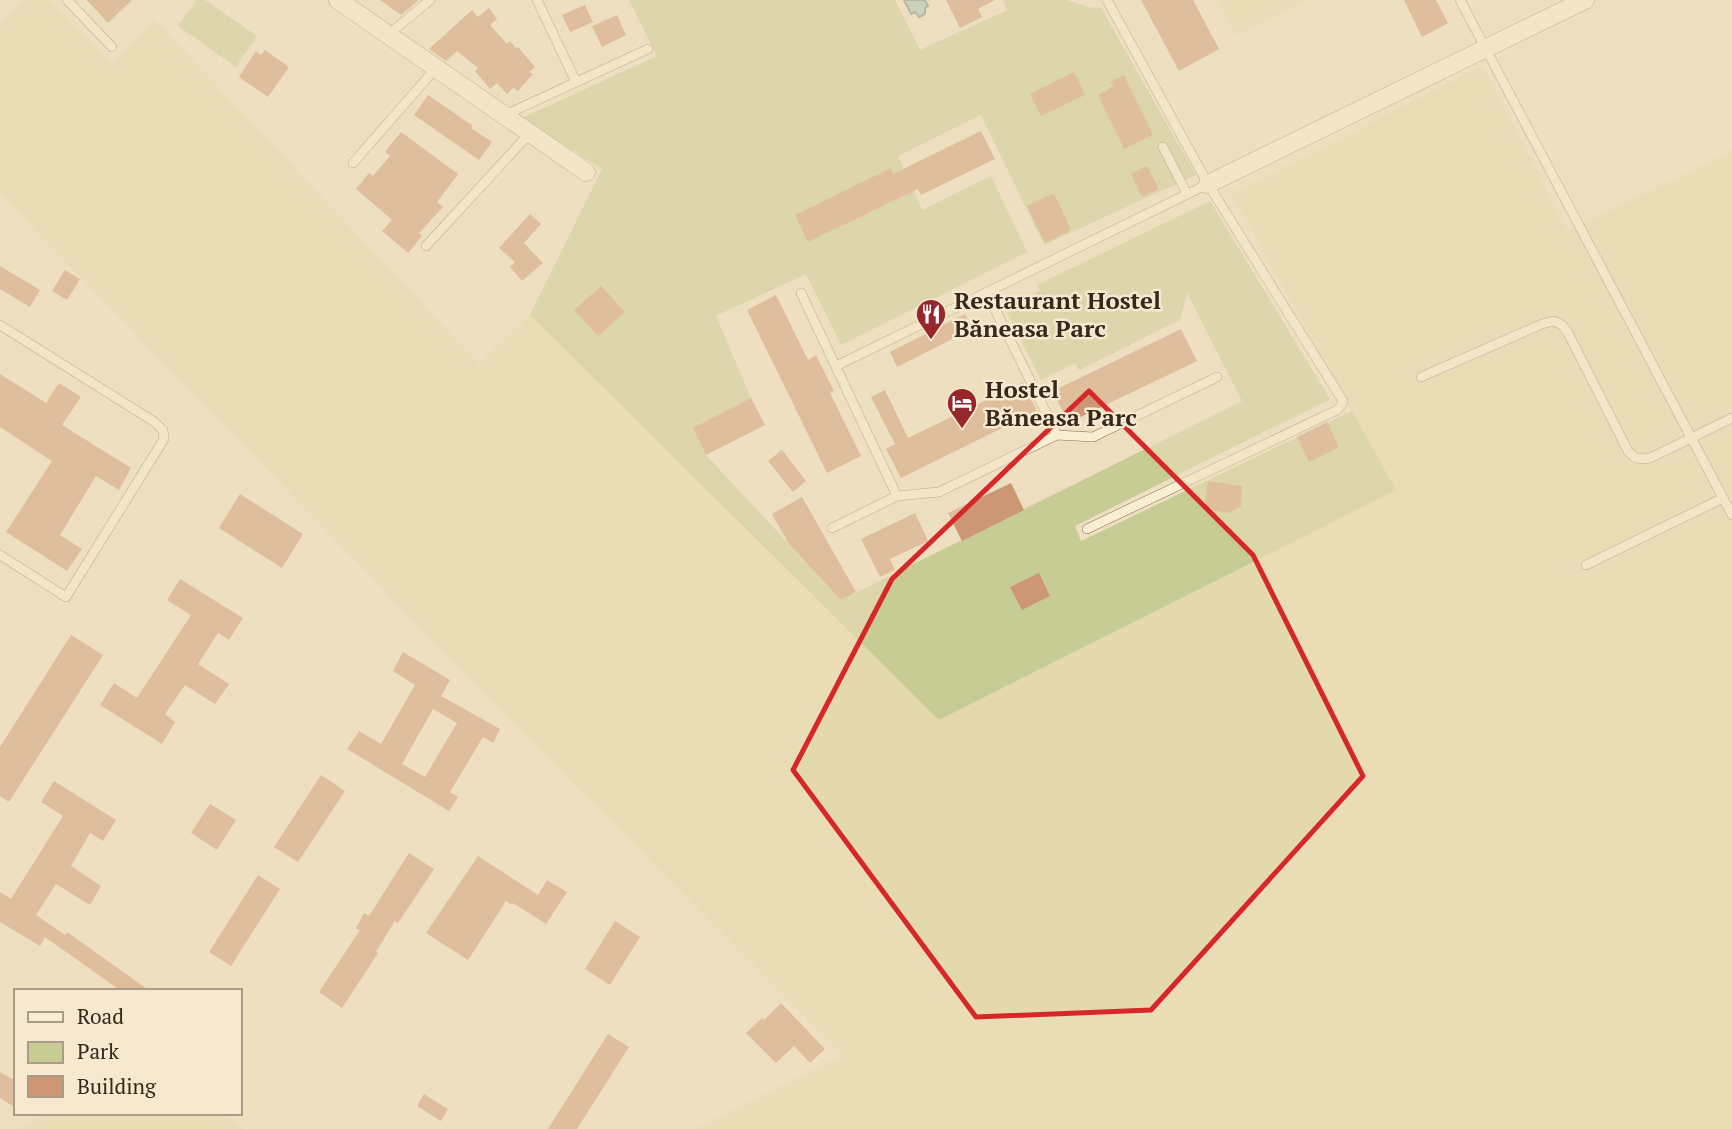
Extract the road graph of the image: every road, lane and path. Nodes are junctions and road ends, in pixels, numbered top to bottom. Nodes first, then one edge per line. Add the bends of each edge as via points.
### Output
1 (67, 0) edge
2 (338, 0) edge
3 (430, 0) edge
4 (537, 0) edge
5 (1107, 0) edge
6 (1460, 0) edge
7 (1585, 0) edge
8 (388, 35) junction
9 (112, 47) dead end
10 (648, 49) dead end
11 (1485, 49) junction
12 (436, 68) junction
13 (576, 82) junction
14 (505, 115) junction
15 (530, 133) junction
16 (1163, 147) dead end
17 (353, 163) dead end
18 (586, 172) dead end
19 (1208, 184) junction
20 (1187, 194) junction
21 (426, 246) dead end
22 (801, 293) dead end
23 (987, 293) junction
24 (0, 325) edge
25 (836, 366) junction
26 (1217, 377) dead end
27 (1421, 377) dead end
28 (1732, 418) edge
29 (1057, 435) junction
30 (1691, 438) junction
31 (897, 496) junction
32 (1723, 498) junction
33 (1732, 515) edge
34 (832, 528) dead end
35 (1087, 530) dead end
36 (0, 555) edge
37 (1586, 565) dead end

1 - 9 lane
2 - 8 street
3 - 8 lane
4 - 13 lane
5 - 19 lane
6 - 11 lane
7 - 11 street
8 - 12 street
10 - 13 lane
11 - 19 street
11 - 30 lane
12 - 14 street
12 - 17 lane
13 - 14 lane
14 - 15 street
15 - 18 street
15 - 21 lane
16 - 20 lane
19 - 20 lane
19 - 35 lane via 1342,404
20 - 23 lane
22 - 25 lane
23 - 25 lane
23 - 29 lane
24 - 36 lane via 153,421 163,430 164,439 66,597
25 - 31 lane
26 - 29 lane via 1093,437
27 - 30 lane via 1554,321 1568,332 1634,458 1650,458
28 - 30 lane
29 - 31 lane via 939,492
30 - 32 lane
31 - 34 lane
32 - 33 lane
32 - 37 lane

